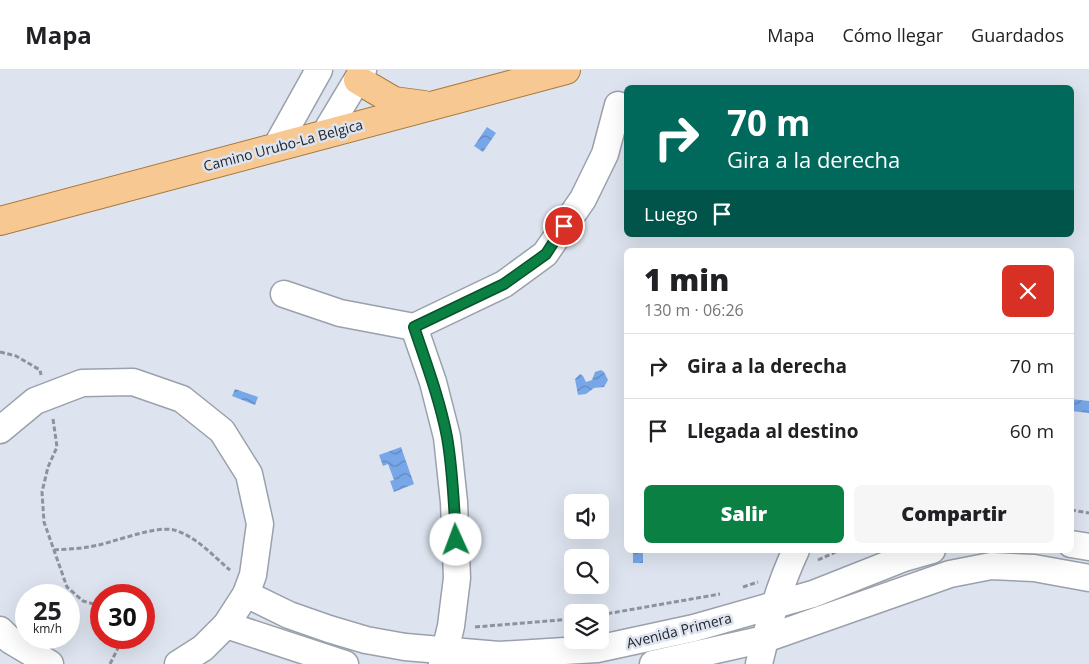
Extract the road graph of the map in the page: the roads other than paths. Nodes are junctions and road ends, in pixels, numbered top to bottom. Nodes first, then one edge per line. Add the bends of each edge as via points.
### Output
1 (319, 70) edge
2 (566, 70) edge
3 (360, 75) edge
4 (618, 105) dead end
5 (431, 106) junction
6 (324, 135) junction
7 (276, 147) junction
8 (0, 221) edge
9 (284, 294) dead end
10 (414, 327) junction
11 (0, 430) edge
12 (1074, 544) edge
13 (1089, 547) edge
14 (795, 553) edge
15 (922, 553) edge
16 (1089, 578) edge
17 (249, 585) junction
18 (775, 605) junction
19 (226, 625) junction
20 (3, 640) edge
21 (446, 647) edge
22 (762, 652) edge
23 (50, 664) edge
24 (178, 664) edge
25 (345, 664) edge
26 (653, 664) edge

1 - 7 street
2 - 5 main road, Camino Urubo-La Belgica
3 - 5 main road via 394,100
3 - 6 street
4 - 10 street via 605,154 591,184 546,254 504,284
5 - 6 main road, Camino Urubo-La Belgica
6 - 7 main road, Camino Urubo-La Belgica
7 - 8 main road, Camino Urubo-La Belgica
9 - 10 street via 340,313
10 - 21 street via 447,437 454,502 456,578
11 - 17 street via 35,401 82,383 134,382 182,399 222,431 249,474 260,524
12 - 13 street
14 - 18 street
15 - 18 street, Avenida Primera
16 - 22 street, Avenida Primera via 1034,568 991,566 950,574
17 - 19 street
17 - 21 street, Avenida Primera via 290,615 366,640
18 - 21 street, Avenida Primera via 694,628 597,649 500,655
18 - 22 street
19 - 24 street via 203,648
19 - 25 street
20 - 23 street
22 - 26 street, Avenida Primera

